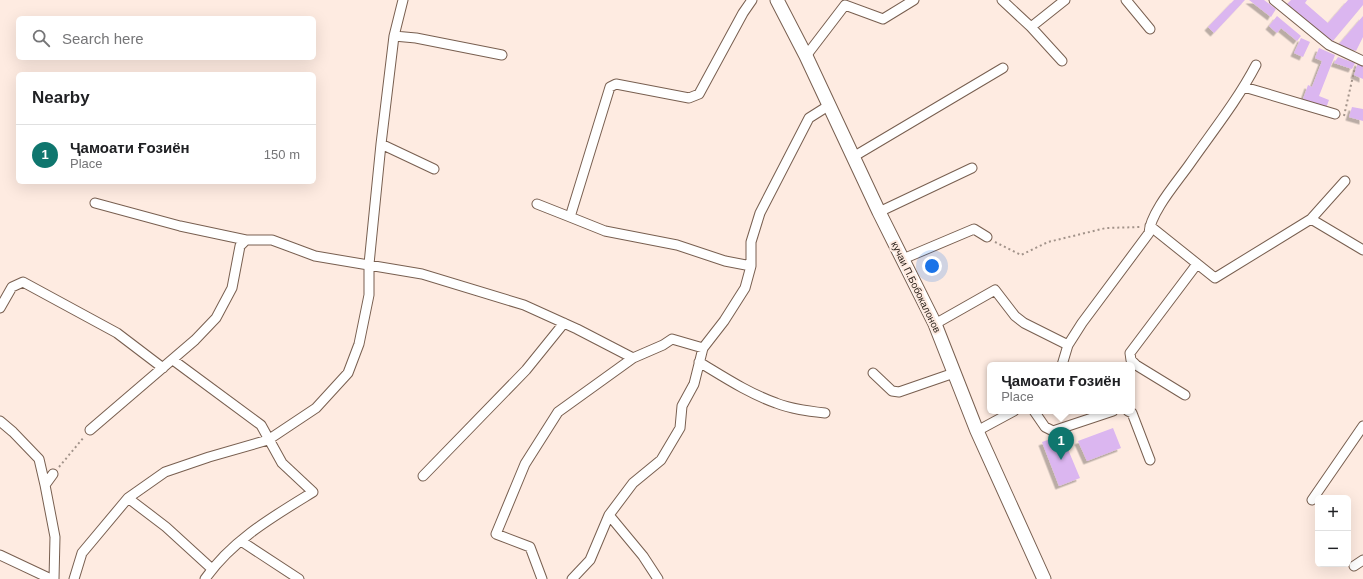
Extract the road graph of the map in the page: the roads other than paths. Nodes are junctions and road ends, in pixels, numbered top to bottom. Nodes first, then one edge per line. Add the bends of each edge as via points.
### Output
1 (403, 0) edge
2 (752, 0) edge
3 (776, 0) edge
4 (914, 0) edge
5 (1002, 0) edge
6 (1065, 0) edge
7 (1126, 0) edge
8 (1274, 0) edge
9 (1031, 27) junction
10 (1150, 29) dead end
11 (394, 36) junction
12 (502, 56) dead end
13 (806, 56) junction
14 (1360, 59) edge
15 (1062, 61) dead end
16 (1256, 65) dead end
17 (1003, 68) dead end
18 (1244, 88) junction
19 (828, 106) junction
20 (1335, 114) road end
21 (381, 144) junction
22 (853, 157) junction
23 (972, 168) dead end
24 (434, 170) dead end
25 (1345, 181) dead end
26 (95, 203) dead end
27 (537, 204) dead end
28 (879, 212) junction
29 (570, 217) junction
30 (1311, 219) junction
31 (1150, 226) junction
32 (987, 237) road end
33 (246, 240) junction
34 (1363, 250) edge
35 (903, 259) junction
36 (369, 264) junction
37 (1197, 264) junction
38 (751, 266) junction
39 (0, 308) edge
40 (564, 323) junction
41 (935, 324) junction
42 (1068, 345) junction
43 (703, 348) junction
44 (633, 358) junction
45 (173, 360) junction
46 (699, 362) junction
47 (1063, 362) edge
48 (1133, 362) edge
49 (1135, 364) edge
50 (163, 368) junction
51 (873, 373) dead end
52 (954, 373) junction
53 (1185, 395) dead end
54 (824, 413) dead end
55 (1008, 414) edge
56 (1036, 414) edge
57 (1104, 414) edge
58 (1132, 414) edge
59 (0, 421) edge
60 (1363, 426) edge
61 (90, 430) road end
62 (977, 431) junction
63 (268, 440) junction
64 (1150, 460) dead end
65 (53, 474) road end
66 (423, 476) dead end
67 (45, 485) junction
68 (128, 498) junction
69 (1312, 500) dead end
70 (609, 515) junction
71 (241, 541) junction
72 (0, 555) edge
73 (1363, 560) edge
74 (1354, 566) dead end
75 (212, 569) junction
76 (1043, 578) edge
77 (51, 579) edge
78 (54, 579) edge
79 (74, 579) edge
80 (205, 579) edge
81 (299, 579) edge
82 (542, 579) edge
83 (572, 579) edge
84 (658, 579) edge

1 - 11 street
2 - 29 street via 699,94 689,98 616,84 610,86
3 - 13 main road, кучаи П.Бобокалонов
4 - 13 street via 883,19 845,5
5 - 9 street
6 - 9 street
7 - 10 street
8 - 14 street via 1329,45
9 - 15 street
11 - 12 street via 416,38
11 - 21 street
13 - 19 main road, кучаи П.Бобокалонов
16 - 18 street
17 - 22 street
18 - 20 street
18 - 31 street via 1166,197
19 - 22 main road, кучаи П.Бобокалонов
19 - 38 street via 809,118 760,213 751,242
21 - 24 street
21 - 36 street
22 - 28 main road, кучаи П.Бобокалонов
23 - 28 street
25 - 30 street
26 - 33 street via 180,226
27 - 29 street
28 - 35 main road, кучаи П.Бобокалонов
29 - 38 street via 605,231 677,245
30 - 34 street
30 - 37 street via 1215,278
31 - 37 street
31 - 42 street via 1149,233
32 - 35 street via 974,229
33 - 36 street via 272,240 315,256
33 - 45 street via 240,246 232,288 216,318
35 - 41 main road, кучаи П.Бобокалонов
36 - 40 street via 422,274 524,305
36 - 63 street via 367,302 359,344 348,373 316,408
37 - 48 street via 1130,353
38 - 43 street via 745,288
39 - 50 street via 12,287 23,282 117,333
40 - 44 street
40 - 66 street via 526,370
41 - 42 street via 995,290 1015,316 1024,323
41 - 52 main road, кучаи П.Бобокалонов
42 - 47 street
43 - 44 street via 672,339
43 - 46 street
44 - 82 street via 558,412 525,464 496,534 530,547
45 - 50 street
45 - 63 street via 262,425
46 - 54 street via 776,403 799,410
46 - 70 street via 694,384 682,406 680,428 661,460 633,483
49 - 53 street
50 - 61 street
51 - 52 street via 892,391 900,392
52 - 62 main road, кучаи П.Бобокалонов
55 - 62 street
56 - 57 street via 1045,427 1053,431
58 - 64 street
59 - 67 street via 39,459
60 - 69 street
62 - 76 main road, кучаи П.Бобокалонов
63 - 68 street via 165,472
63 - 71 street via 282,463 313,492 255,528
65 - 67 street
67 - 78 street via 55,537
68 - 75 street
68 - 79 street via 82,553
70 - 83 street via 590,560
70 - 84 street via 643,556
71 - 75 street
71 - 81 street
72 - 77 street
73 - 74 street
75 - 80 street

